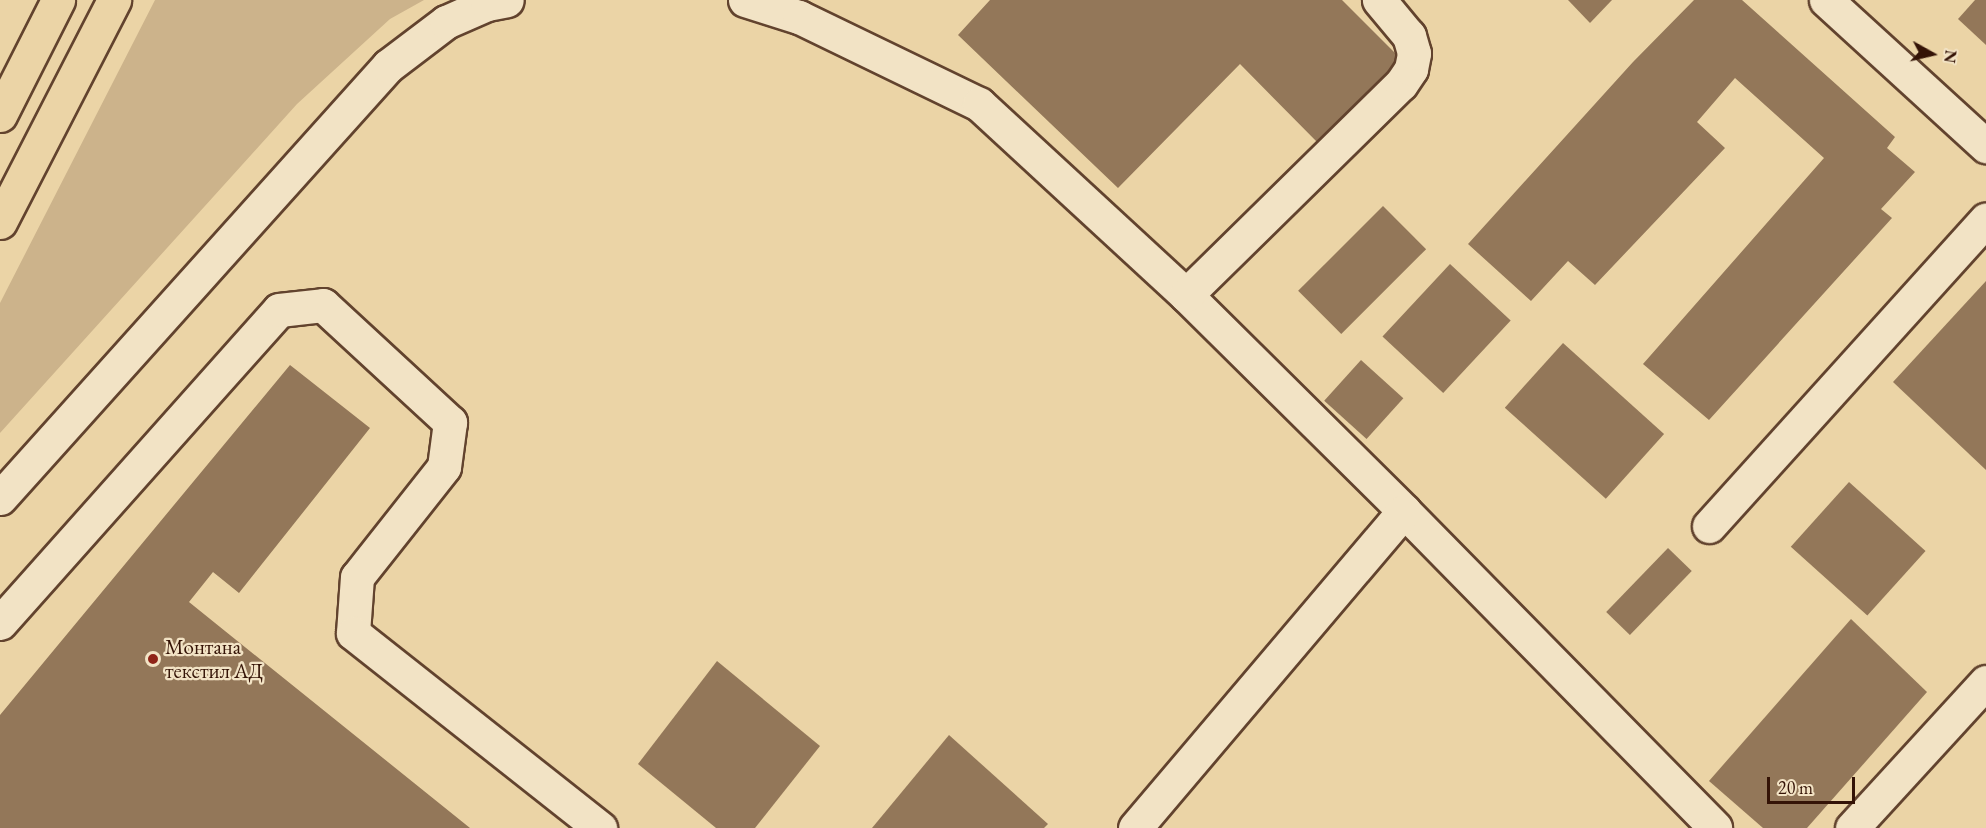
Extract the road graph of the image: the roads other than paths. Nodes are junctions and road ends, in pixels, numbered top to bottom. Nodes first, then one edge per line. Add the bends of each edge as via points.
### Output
1 (58, 0) edge
2 (114, 0) edge
3 (507, 0) edge
4 (745, 0) edge
5 (1379, 0) edge
6 (1826, 0) edge
7 (0, 115) edge
8 (1986, 146) edge
9 (1986, 219) edge
10 (0, 222) edge
11 (1186, 295) junction
12 (0, 498) edge
13 (1404, 510) junction
14 (1709, 526) dead end
15 (0, 623) edge
16 (1986, 682) edge
17 (600, 828) edge
18 (1135, 828) edge
19 (1716, 828) edge
20 (1852, 828) edge

1 - 7 highway
2 - 10 highway
3 - 12 lane via 487,4 446,22 388,66
4 - 11 lane via 799,18 979,104
5 - 11 lane via 1409,36 1414,53 1411,69 1401,84
6 - 8 lane
9 - 14 lane
11 - 13 lane
13 - 18 lane
13 - 19 lane
15 - 17 lane via 279,310 323,305 450,422 444,467 357,577 353,633
16 - 20 lane

